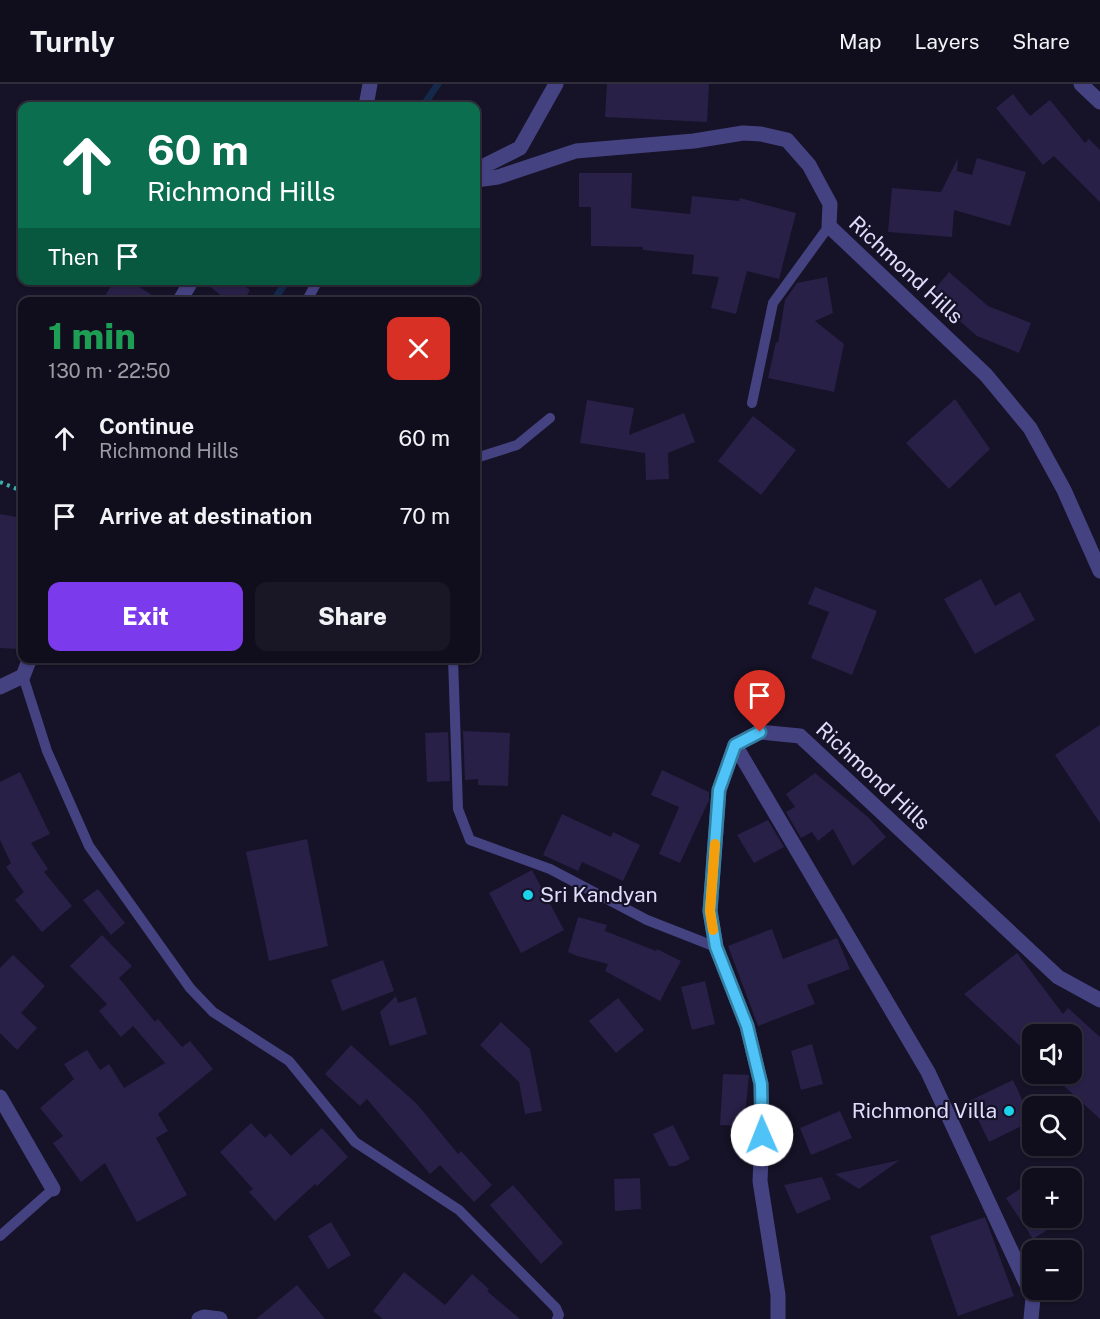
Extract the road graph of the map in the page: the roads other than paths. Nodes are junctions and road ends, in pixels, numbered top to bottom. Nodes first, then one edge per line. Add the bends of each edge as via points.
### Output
1 (370, 84) edge
2 (556, 84) edge
3 (1081, 84) edge
4 (367, 102) edge
5 (1100, 102) edge
6 (480, 168) edge
7 (480, 179) edge
8 (829, 226) junction
9 (752, 403) dead end
10 (550, 418) dead end
11 (480, 457) edge
12 (1100, 571) edge
13 (28, 663) edge
14 (453, 663) edge
15 (23, 676) junction
16 (0, 687) edge
17 (735, 745) junction
18 (716, 947) junction
19 (1100, 1000) edge
20 (0, 1097) edge
21 (53, 1189) joint
22 (0, 1236) edge
23 (199, 1319) edge
24 (220, 1319) edge
25 (557, 1319) edge
26 (778, 1319) edge
27 (1031, 1319) edge

1 - 4 street
2 - 6 street via 520,148
3 - 5 street
7 - 8 street, Richmond Hills via 576,151 761,134 787,140 809,165 830,204
8 - 9 lane via 773,303
8 - 12 street, Richmond Hills via 986,375 1030,428 1064,490
10 - 11 lane via 517,445
13 - 15 street
14 - 18 lane via 458,809 470,840 550,869 647,920
15 - 16 street
15 - 25 lane via 47,751 89,846 190,988 213,1012 289,1061 355,1142 459,1210 556,1308
17 - 18 street via 719,790 710,911
17 - 19 street, Richmond Hills via 760,732 800,736 1058,977
17 - 27 street via 928,1072 1033,1298
18 - 26 street via 747,1026 761,1084 760,1181 778,1295
20 - 21 street
21 - 22 lane
23 - 24 street

